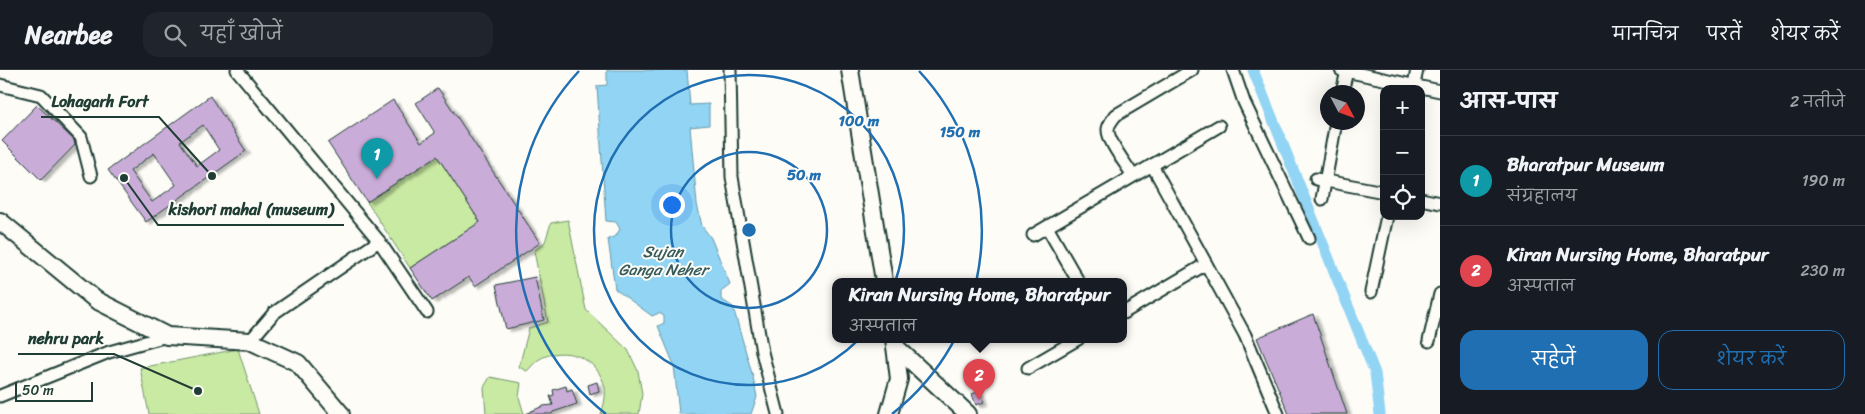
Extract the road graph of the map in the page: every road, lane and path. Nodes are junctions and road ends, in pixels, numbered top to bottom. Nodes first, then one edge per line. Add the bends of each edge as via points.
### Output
1 (237, 70) edge
2 (730, 70) edge
3 (850, 70) edge
4 (1192, 70) edge
5 (1233, 70) edge
6 (1417, 70) edge
7 (1344, 71) edge
8 (0, 85) edge
9 (1343, 85) edge
10 (1405, 85) edge
11 (1414, 85) edge
12 (1425, 89) edge
13 (1440, 91) edge
14 (1219, 126) dead end
15 (1334, 130) edge
16 (1152, 165) junction
17 (91, 176) dead end
18 (1133, 176) junction
19 (1320, 179) junction
20 (1380, 191) edge
21 (1322, 199) dead end
22 (1425, 200) edge
23 (1440, 202) edge
24 (1386, 220) edge
25 (0, 221) edge
26 (1047, 227) junction
27 (1034, 235) dead end
28 (1309, 238) dead end
29 (379, 241) junction
30 (1206, 264) junction
31 (884, 278) edge
32 (1076, 278) edge
33 (1371, 292) dead end
34 (1440, 294) edge
35 (1127, 311) edge
36 (427, 312) dead end
37 (167, 336) junction
38 (250, 341) junction
39 (1428, 341) dead end
40 (894, 343) edge
41 (895, 343) edge
42 (1071, 343) edge
43 (1028, 368) dead end
44 (0, 396) edge
45 (341, 414) edge
46 (778, 414) edge
47 (889, 414) edge
48 (968, 414) edge
49 (1278, 414) edge

1 - 29 street
2 - 46 street via 732,178 762,352
3 - 31 main road
4 - 18 street via 1110,121 1109,137
5 - 28 street via 1244,102
6 - 11 street
7 - 9 street
7 - 10 street
8 - 17 street via 41,95 81,138
12 - 13 street
14 - 16 street
15 - 19 street
16 - 18 street
16 - 30 street
18 - 26 street
19 - 20 street
19 - 21 street
22 - 23 street
24 - 33 street
25 - 37 main road via 96,300
26 - 27 street
26 - 32 street
29 - 36 street
29 - 38 street via 274,312
30 - 35 street
30 - 49 street via 1245,335
34 - 39 street
37 - 38 main road
37 - 44 street via 109,352
38 - 45 main road via 298,363
40 - 47 main road via 898,379
41 - 48 main road
42 - 43 street

